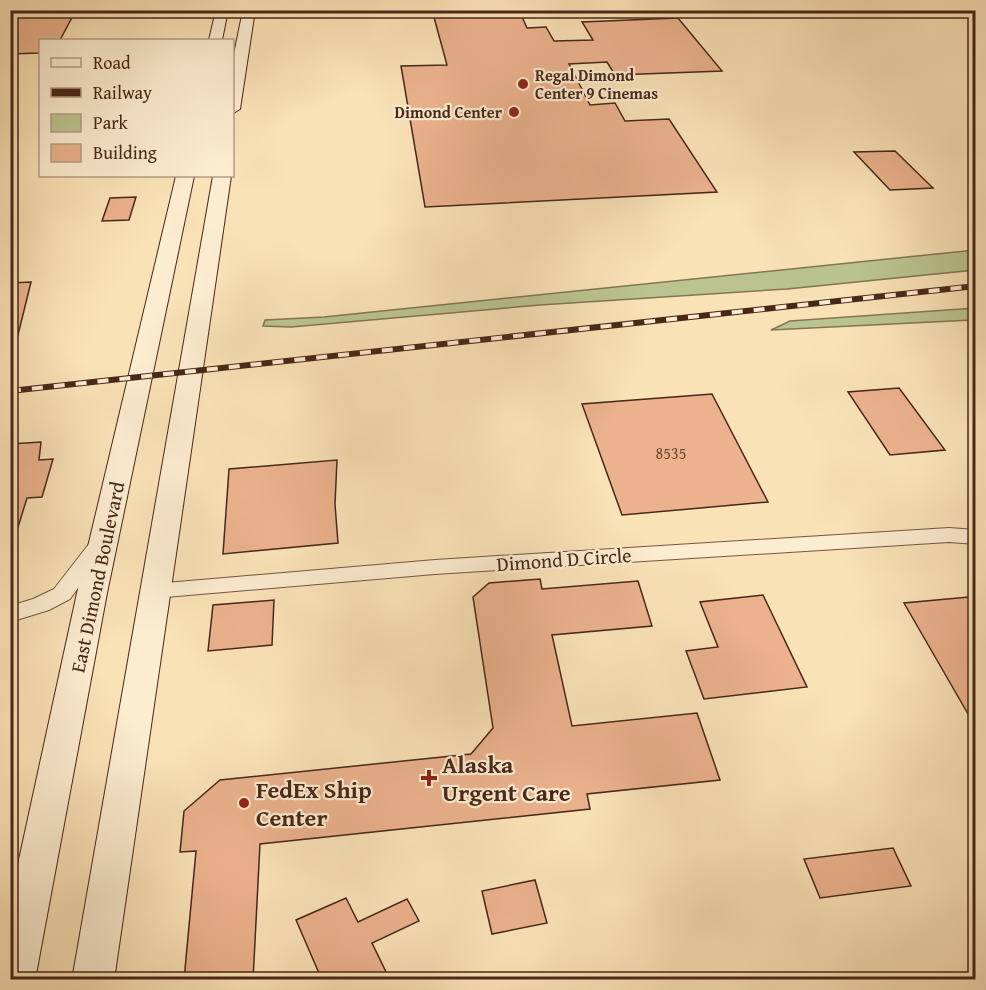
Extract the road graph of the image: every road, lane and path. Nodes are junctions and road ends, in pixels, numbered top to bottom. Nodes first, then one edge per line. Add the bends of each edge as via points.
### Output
1 (249, 10) edge
2 (221, 15) edge
3 (216, 39) edge
4 (225, 39) edge
5 (236, 67) edge
6 (234, 88) edge
7 (185, 177) edge
8 (222, 177) edge
9 (210, 247) junction
10 (168, 249) junction
11 (106, 536) junction
12 (975, 537) edge
13 (154, 591) junction
14 (10, 614) edge
15 (14, 980) edge
16 (93, 980) edge

1 - 5 main road
2 - 3 main road
2 - 4 main road
5 - 6 main road
7 - 10 main road, East Dimond Boulevard
8 - 9 main road
9 - 10 main road
9 - 13 main road
10 - 11 main road, East Dimond Boulevard
11 - 14 street via 62,594
11 - 15 main road, East Dimond Boulevard
12 - 13 street, Dimond D Circle via 949,535 435,567
13 - 16 main road

